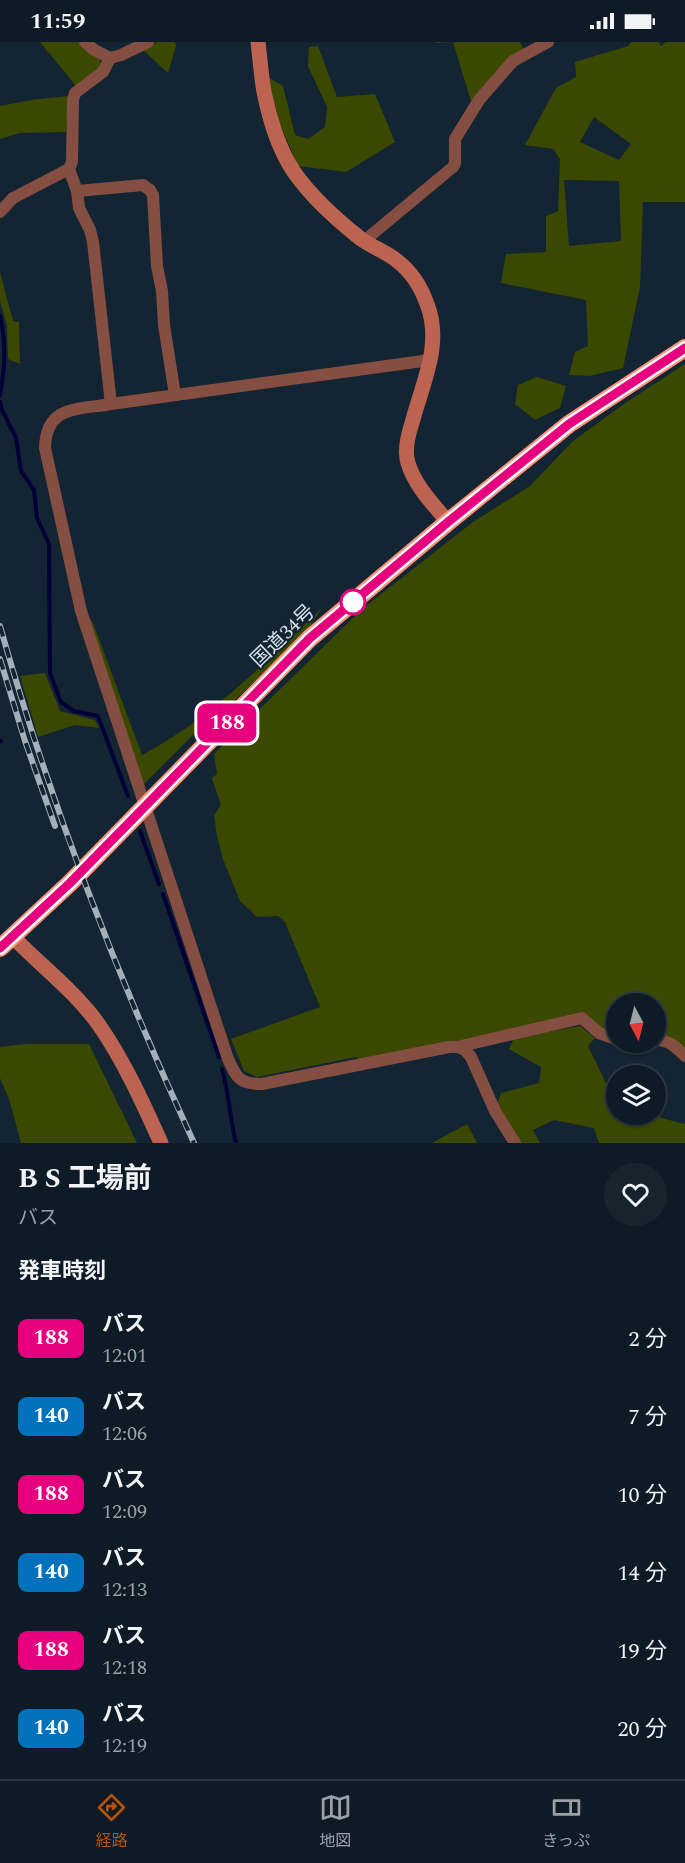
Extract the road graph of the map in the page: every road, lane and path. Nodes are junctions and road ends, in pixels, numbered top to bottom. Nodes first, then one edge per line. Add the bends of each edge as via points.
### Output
1 (85, 42) edge
2 (148, 42) edge
3 (258, 42) edge
4 (548, 42) edge
5 (110, 58) junction
6 (69, 169) junction
7 (77, 191) junction
8 (0, 212) edge
9 (364, 241) junction
10 (685, 348) edge
11 (430, 360) junction
12 (175, 395) junction
13 (111, 404) junction
14 (448, 522) junction
15 (145, 805) junction
16 (6, 942) edge
17 (606, 1035) edge
18 (666, 1041) edge
19 (457, 1047) junction
20 (685, 1056) edge
21 (161, 1143) edge
22 (515, 1143) edge

1 - 5 street
2 - 5 street
3 - 9 street via 269,113 294,171 338,221
4 - 9 street via 513,61 478,100 455,139 453,167
5 - 6 street via 103,72 75,93
6 - 7 street
6 - 8 street via 13,198
7 - 12 street via 143,186 153,195 157,266
7 - 13 street via 79,208 93,242
9 - 11 street via 396,260 422,291 432,325
10 - 14 highway, 国道34号 via 569,424
11 - 12 street
11 - 14 street via 407,441 407,460 415,480
12 - 13 street
13 - 15 street via 57,416 45,434 45,448 81,611
14 - 15 highway, 国道34号 via 310,638
15 - 16 highway, 国道34号
15 - 19 street via 228,1059 241,1081 262,1084
16 - 21 street via 66,986 98,1024
17 - 19 street via 582,1018
18 - 20 street
19 - 22 street via 471,1057 495,1111

